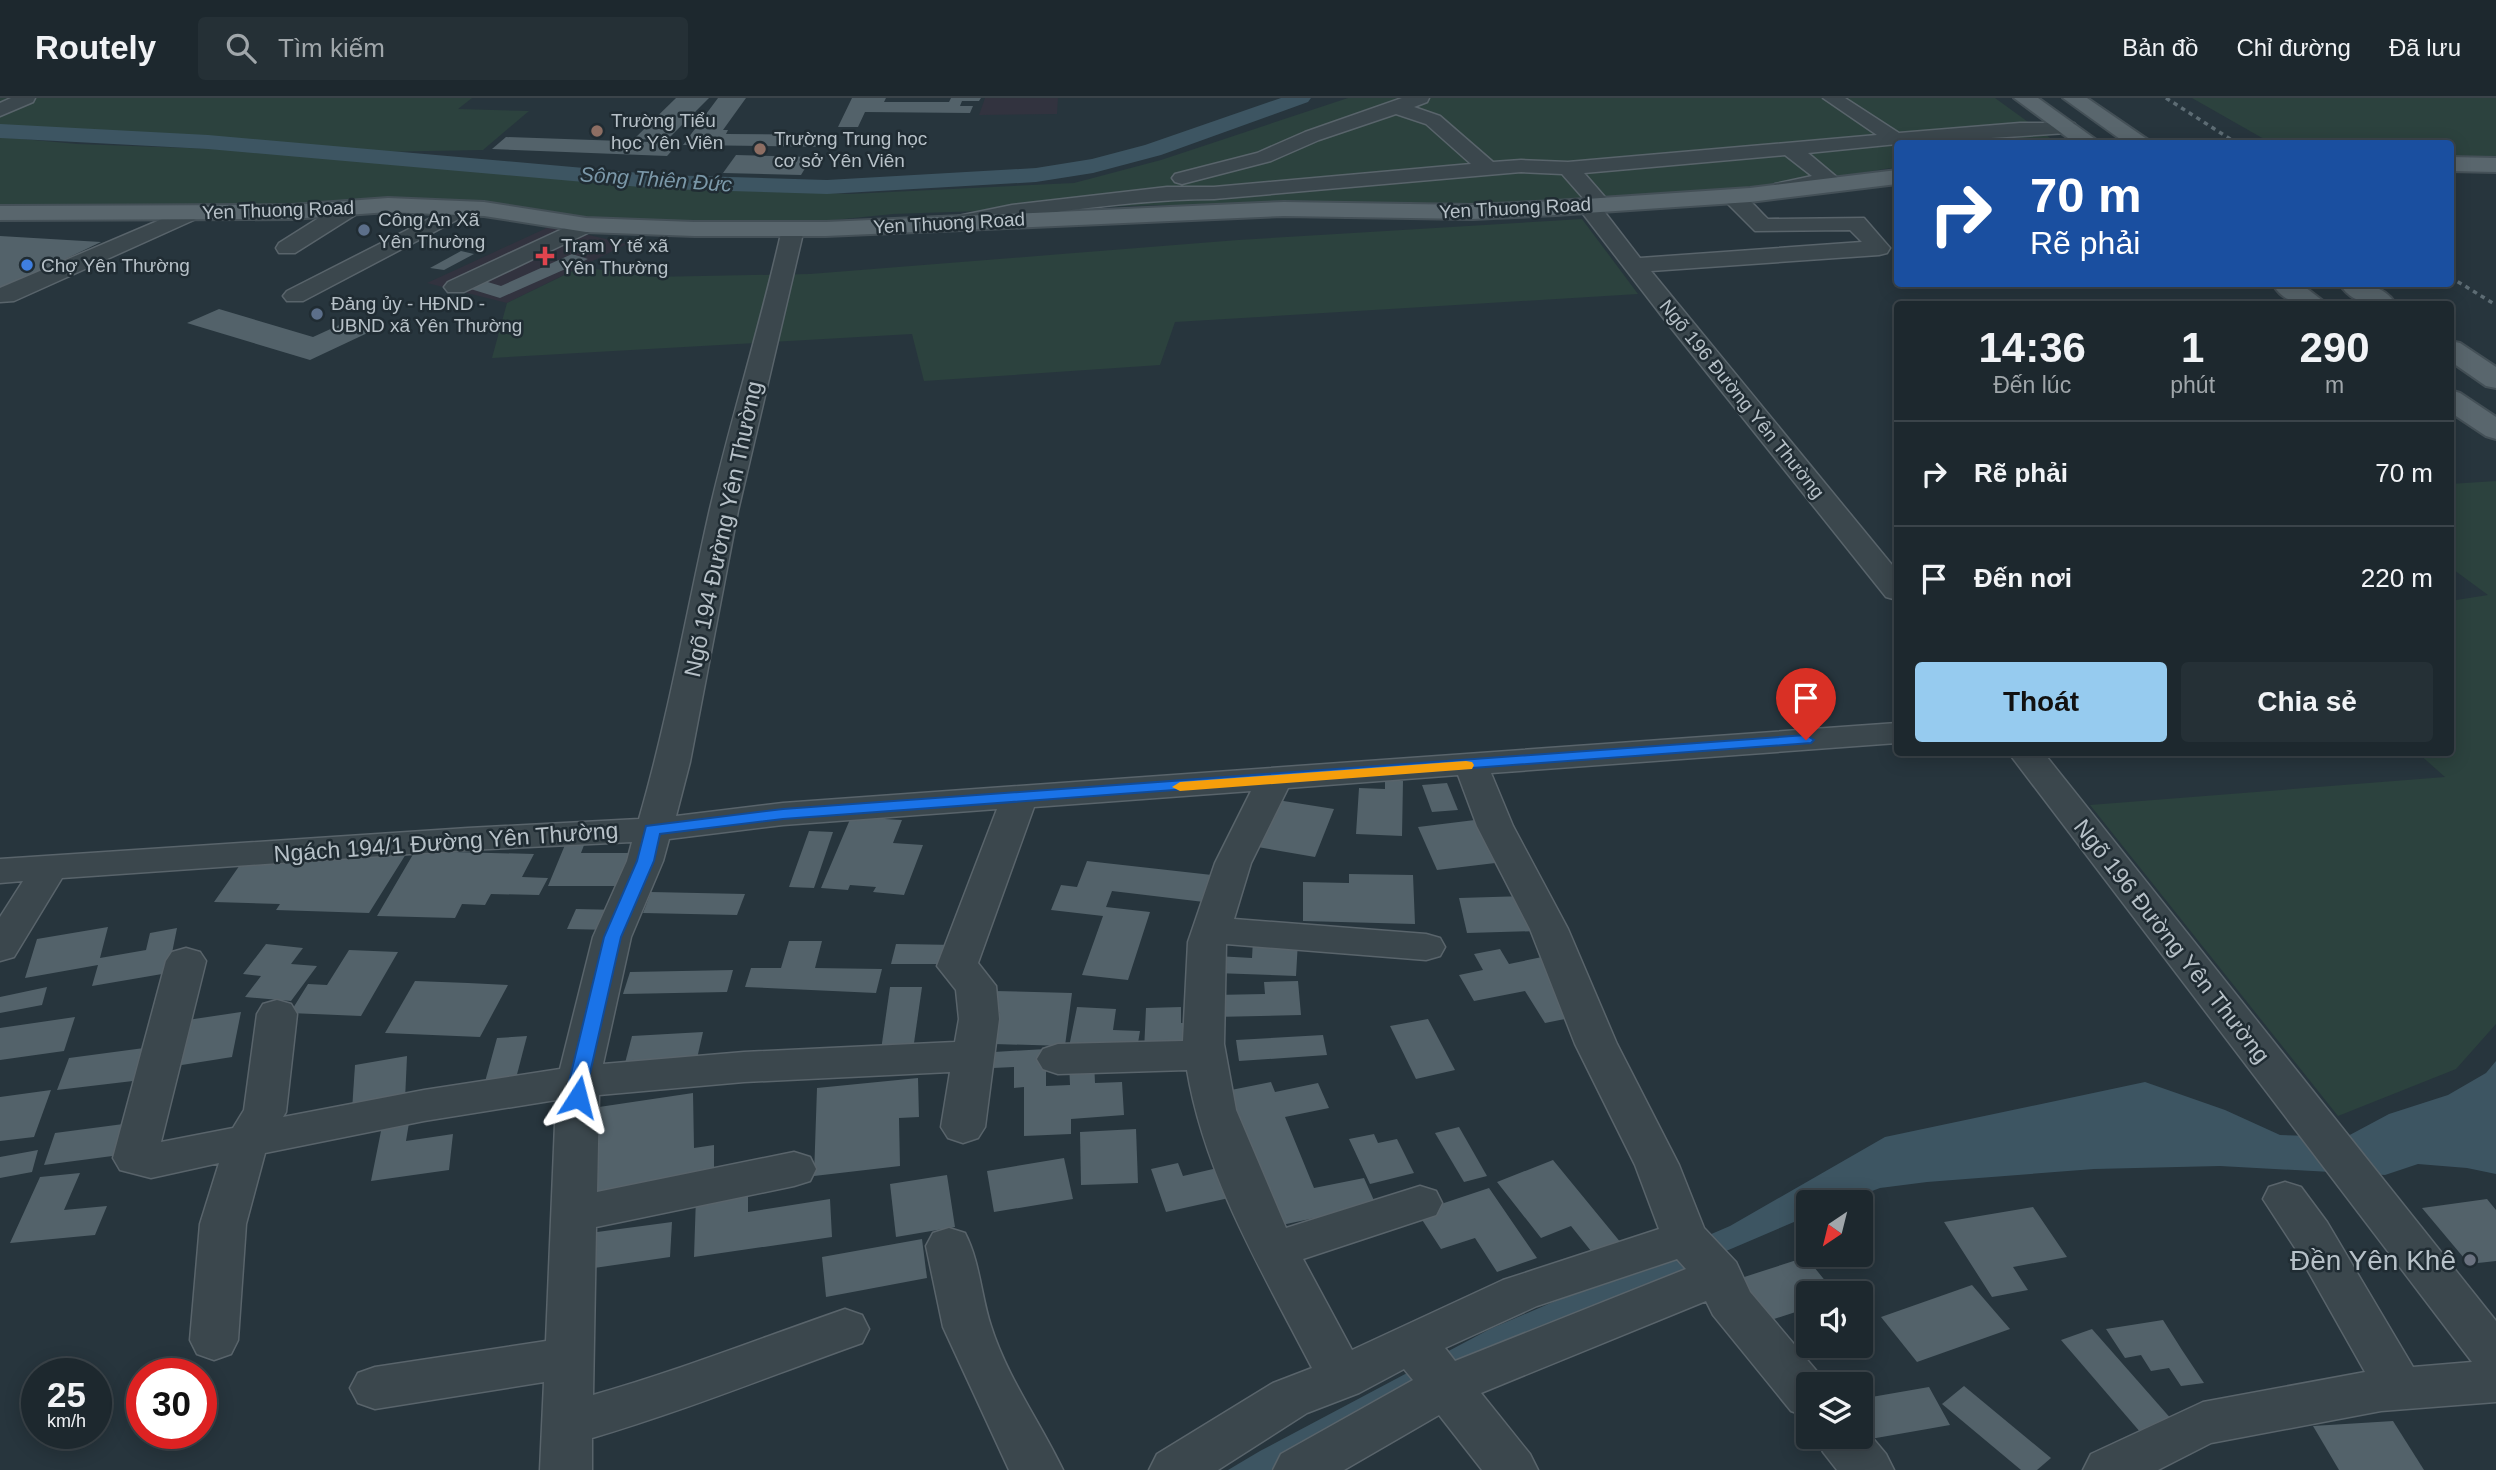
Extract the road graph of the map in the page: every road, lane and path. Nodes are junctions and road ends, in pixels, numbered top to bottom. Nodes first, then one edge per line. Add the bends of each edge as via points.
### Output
1 (26, 98) edge
2 (1420, 98) edge
3 (1832, 98) edge
4 (2024, 98) edge
5 (2073, 98) edge
6 (1399, 107) junction
7 (0, 110) edge
8 (2094, 112) junction
9 (2059, 121) junction
10 (1892, 140) junction
11 (2085, 140) edge
12 (2137, 140) edge
13 (1793, 151) junction
14 (2454, 164) edge
15 (2496, 165) edge
16 (1487, 168) junction
17 (1568, 168) junction
18 (1894, 177) edge
19 (1776, 191) junction
20 (1731, 196) junction
21 (1132, 197) junction
22 (1594, 205) junction
23 (352, 207) junction
24 (462, 208) junction
25 (0, 213) edge
26 (188, 214) junction
27 (966, 221) junction
28 (586, 225) junction
29 (793, 229) junction
30 (287, 248) dead end
31 (1634, 265) junction
32 (456, 287) dead end
33 (2289, 287) edge
34 (2357, 287) edge
35 (0, 295) edge
36 (295, 296) dead end
37 (2310, 301) edge
38 (2378, 301) edge
39 (2454, 352) edge
40 (2496, 380) edge
41 (2454, 402) edge
42 (2496, 430) edge
43 (1894, 586) edge
44 (1894, 733) edge
45 (2028, 756) edge
46 (1471, 765) junction
47 (1274, 780) junction
48 (1019, 798) junction
49 (652, 830) junction
50 (50, 868) junction
51 (0, 871) edge
52 (1210, 930) junction
53 (1426, 947) dead end
54 (0, 948) edge
55 (186, 961) dead end
56 (277, 1014) dead end
57 (1205, 1055) junction
58 (974, 1056) junction
59 (1058, 1059) dead end
60 (578, 1082) junction
61 (962, 1127) dead end
62 (247, 1142) junction
63 (794, 1169) dead end
64 (2285, 1199) dead end
65 (1420, 1203) dead end
66 (575, 1214) junction
67 (949, 1246) dead end
68 (1275, 1250) junction
69 (1702, 1255) junction
70 (845, 1329) dead end
71 (214, 1340) dead end
72 (570, 1358) junction
73 (1430, 1365) junction
74 (1342, 1378) junction
75 (2491, 1381) edge
76 (1796, 1382) edge
77 (375, 1388) dead end
78 (2400, 1389) junction
79 (567, 1447) edge
80 (1851, 1449) edge
81 (2170, 1456) edge
82 (1037, 1470) edge
83 (1175, 1470) edge
84 (1299, 1470) edge
85 (1512, 1470) edge
86 (1868, 1470) edge
87 (2109, 1470) edge

1 - 7 street
2 - 6 street
3 - 10 street
4 - 9 main road
5 - 8 main road
6 - 16 street via 1433,120
6 - 21 street via 1264,157 1140,188 1130,193
8 - 9 main road
8 - 12 main road
9 - 10 street
9 - 11 main road
10 - 13 street
13 - 17 street
13 - 19 street via 1829,179
14 - 15 main road
16 - 17 street
16 - 21 street
17 - 22 street, Ngõ 196 Đường Yên Thường
18 - 19 main road, Yen Thuong Road
19 - 20 main road, Yen Thuong Road
20 - 22 main road, Yen Thuong Road
20 - 31 street via 1763,226 1856,223 1879,248
21 - 27 street
22 - 27 main road, Yen Thuong Road via 1472,212 1284,209
22 - 31 street, Ngõ 196 Đường Yên Thường
23 - 24 main road, Yen Thuong Road
23 - 26 main road, Yen Thuong Road
23 - 30 street
24 - 28 main road, Yen Thuong Road
24 - 36 street
25 - 26 main road, Yen Thuong Road
26 - 35 street
27 - 29 main road, Yen Thuong Road
28 - 29 main road, Yen Thuong Road
28 - 32 street
29 - 49 street, Ngõ 194 Đường Yên Thường via 724,512 673,762
31 - 43 street, Ngõ 196 Đường Yên Thường
33 - 37 main road
34 - 38 main road
39 - 40 main road
41 - 42 main road
44 - 46 street, Ngách 194/1 Đường Yên Thường
45 - 75 street, Ngõ 196 Đường Yên Thường via 2365,1189
46 - 47 street, Ngách 194/1 Đường Yên Thường
46 - 69 street via 1495,826 1549,929 1596,1044
47 - 48 street, Ngách 194/1 Đường Yên Thường
47 - 52 street via 1233,863
48 - 49 street, Ngách 194/1 Đường Yên Thường via 783,814
48 - 58 street via 957,966 976,986 979,1019
49 - 50 street, Ngách 194/1 Đường Yên Thường
49 - 60 street, Ngõ 194 Đường Yên Thường via 645,861 612,937
50 - 51 street, Ngách 194/1 Đường Yên Thường
50 - 54 street
52 - 53 street
52 - 57 street
55 - 62 street via 135,1158 151,1161
56 - 62 street via 265,1112
57 - 59 street
57 - 68 street via 1215,1110 1256,1215
58 - 60 street via 754,1065
58 - 61 street
60 - 62 street via 379,1113
60 - 66 street, Ngõ 194 Đường Yên Thường
62 - 71 street via 223,1224
63 - 66 street
64 - 78 street via 2311,1235
65 - 68 street
66 - 72 street, Ngõ 194 Đường Yên Thường
67 - 82 street via 967,1327
68 - 74 street
69 - 73 street
69 - 76 street via 1730,1302
70 - 79 street via 667,1395
72 - 77 street
72 - 79 street, Ngõ 194 Đường Yên Thường
73 - 74 street
73 - 84 street
73 - 85 street
74 - 83 street via 1290,1398
75 - 78 street
78 - 81 street via 2203,1423
80 - 86 street
81 - 87 street

